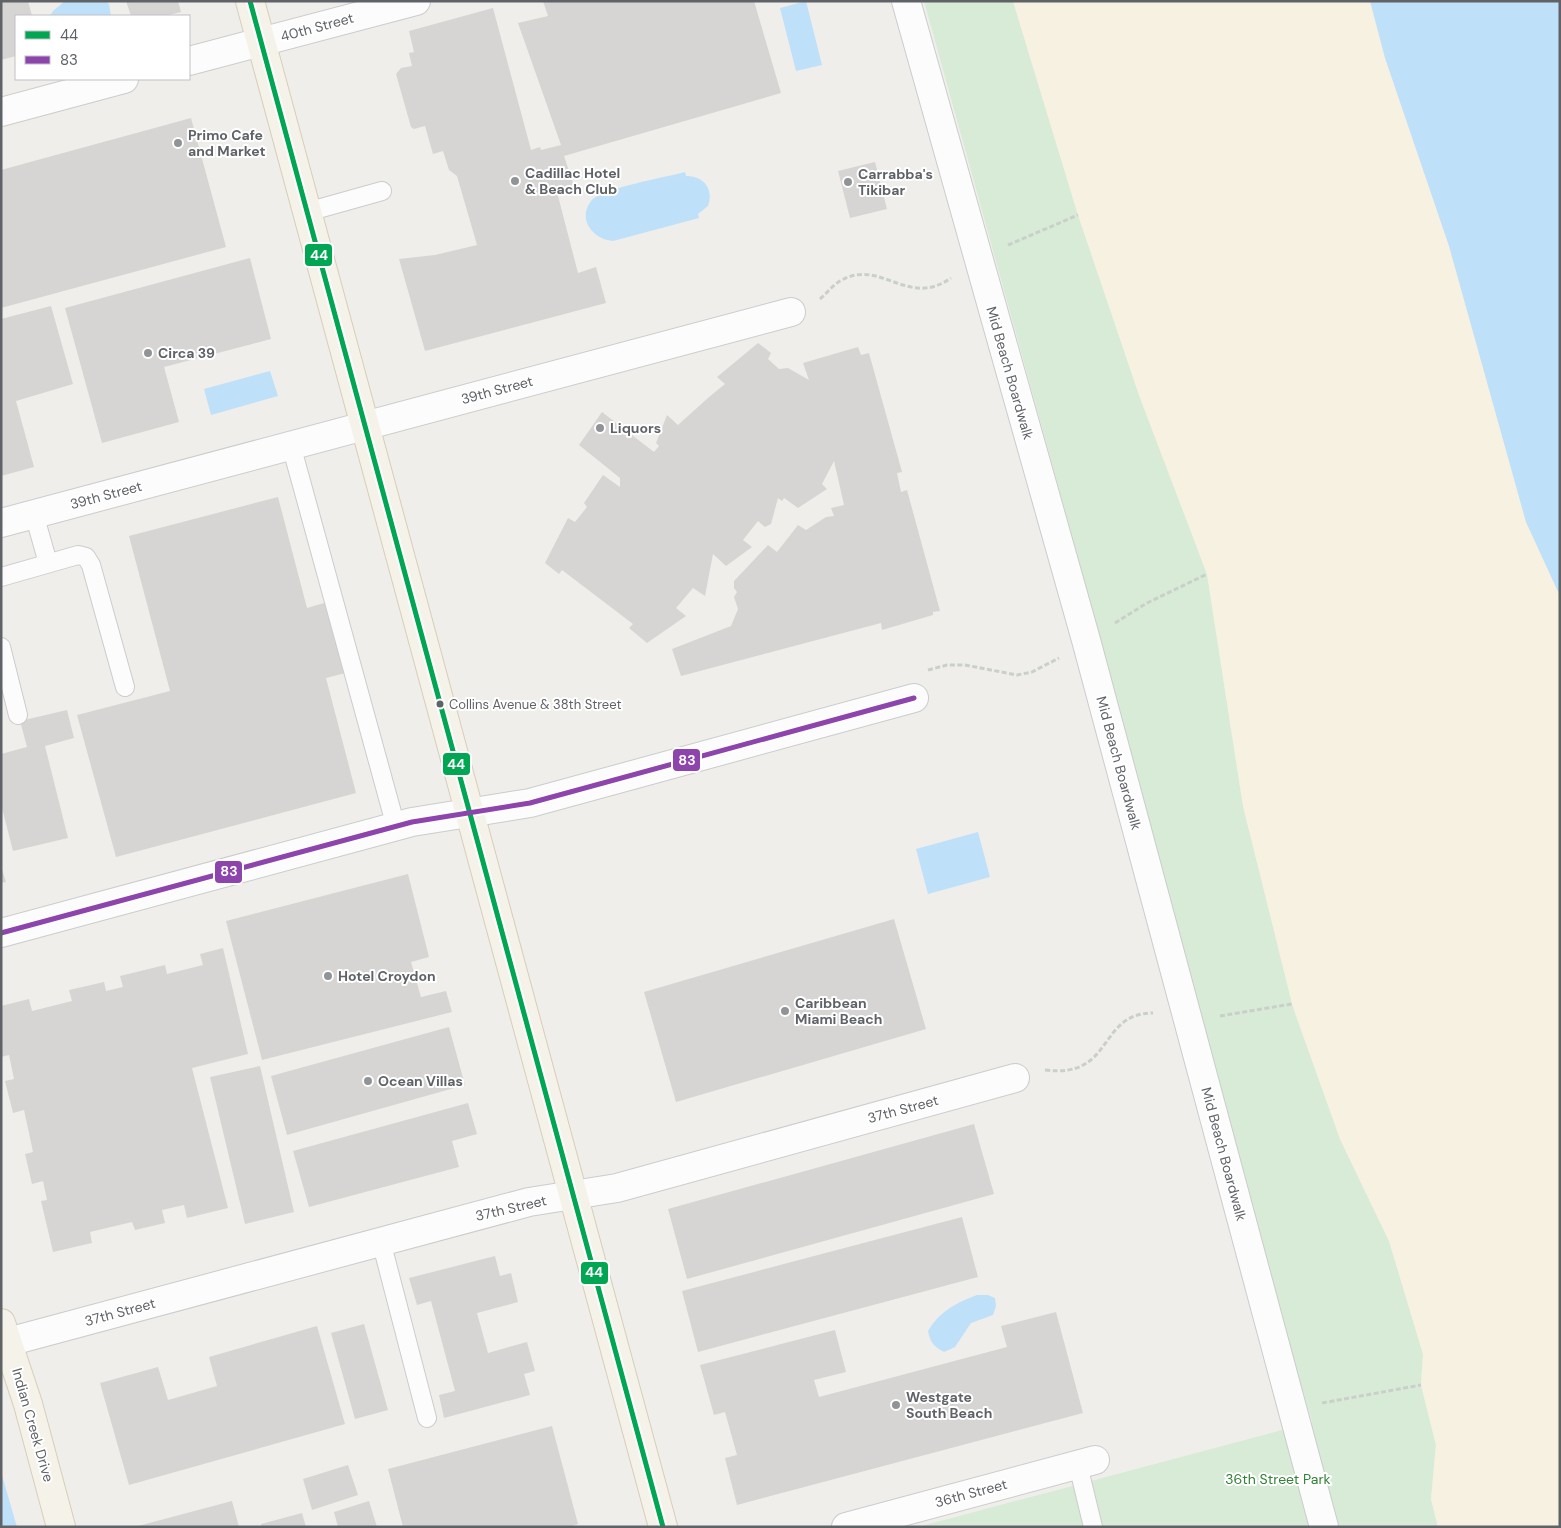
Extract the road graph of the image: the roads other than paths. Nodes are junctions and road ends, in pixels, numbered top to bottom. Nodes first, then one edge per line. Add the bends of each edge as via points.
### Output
1 (250, 1) edge
2 (416, 1) edge
3 (906, 1) edge
4 (260, 42) junction
5 (190, 62) edge
6 (120, 80) edge
7 (1, 112) edge
8 (382, 191) dead end
9 (307, 212) junction
10 (790, 312) road end
11 (365, 425) junction
12 (291, 445) junction
13 (34, 514) junction
14 (1, 523) edge
15 (48, 563) junction
16 (1, 577) edge
17 (1, 647) edge
18 (125, 687) dead end
19 (914, 698) dead end
20 (18, 715) dead end
21 (469, 812) junction
22 (396, 827) junction
23 (1, 933) edge
24 (1026, 1074) road end
25 (572, 1195) junction
26 (380, 1241) junction
27 (5, 1333) edge
28 (427, 1418) dead end
29 (1087, 1462) joint
30 (61, 1527) edge
31 (663, 1527) edge
32 (846, 1527) edge
33 (1093, 1527) edge
34 (1324, 1527) edge

1 - 4 main road
2 - 4 street, 40th Street
3 - 34 street, Mid Beach Boardwalk via 1086,640
4 - 5 street, 40th Street
4 - 9 main road
6 - 7 street
8 - 9 lane
9 - 11 main road
10 - 11 street, 39th Street
11 - 12 street, 39th Street
11 - 21 main road
12 - 13 street, 39th Street
12 - 22 lane
13 - 14 street, 39th Street
13 - 15 lane
15 - 16 lane
15 - 18 lane via 78,555 86,557 91,565
17 - 20 lane
19 - 21 street via 530,803
21 - 22 street
21 - 25 main road
22 - 23 street
24 - 25 street, 37th Street via 617,1188
25 - 26 street, 37th Street via 530,1202
25 - 31 main road
26 - 27 street, 37th Street
26 - 28 lane
27 - 30 main road, Indian Creek Drive
29 - 32 street, 36th Street
29 - 33 lane

